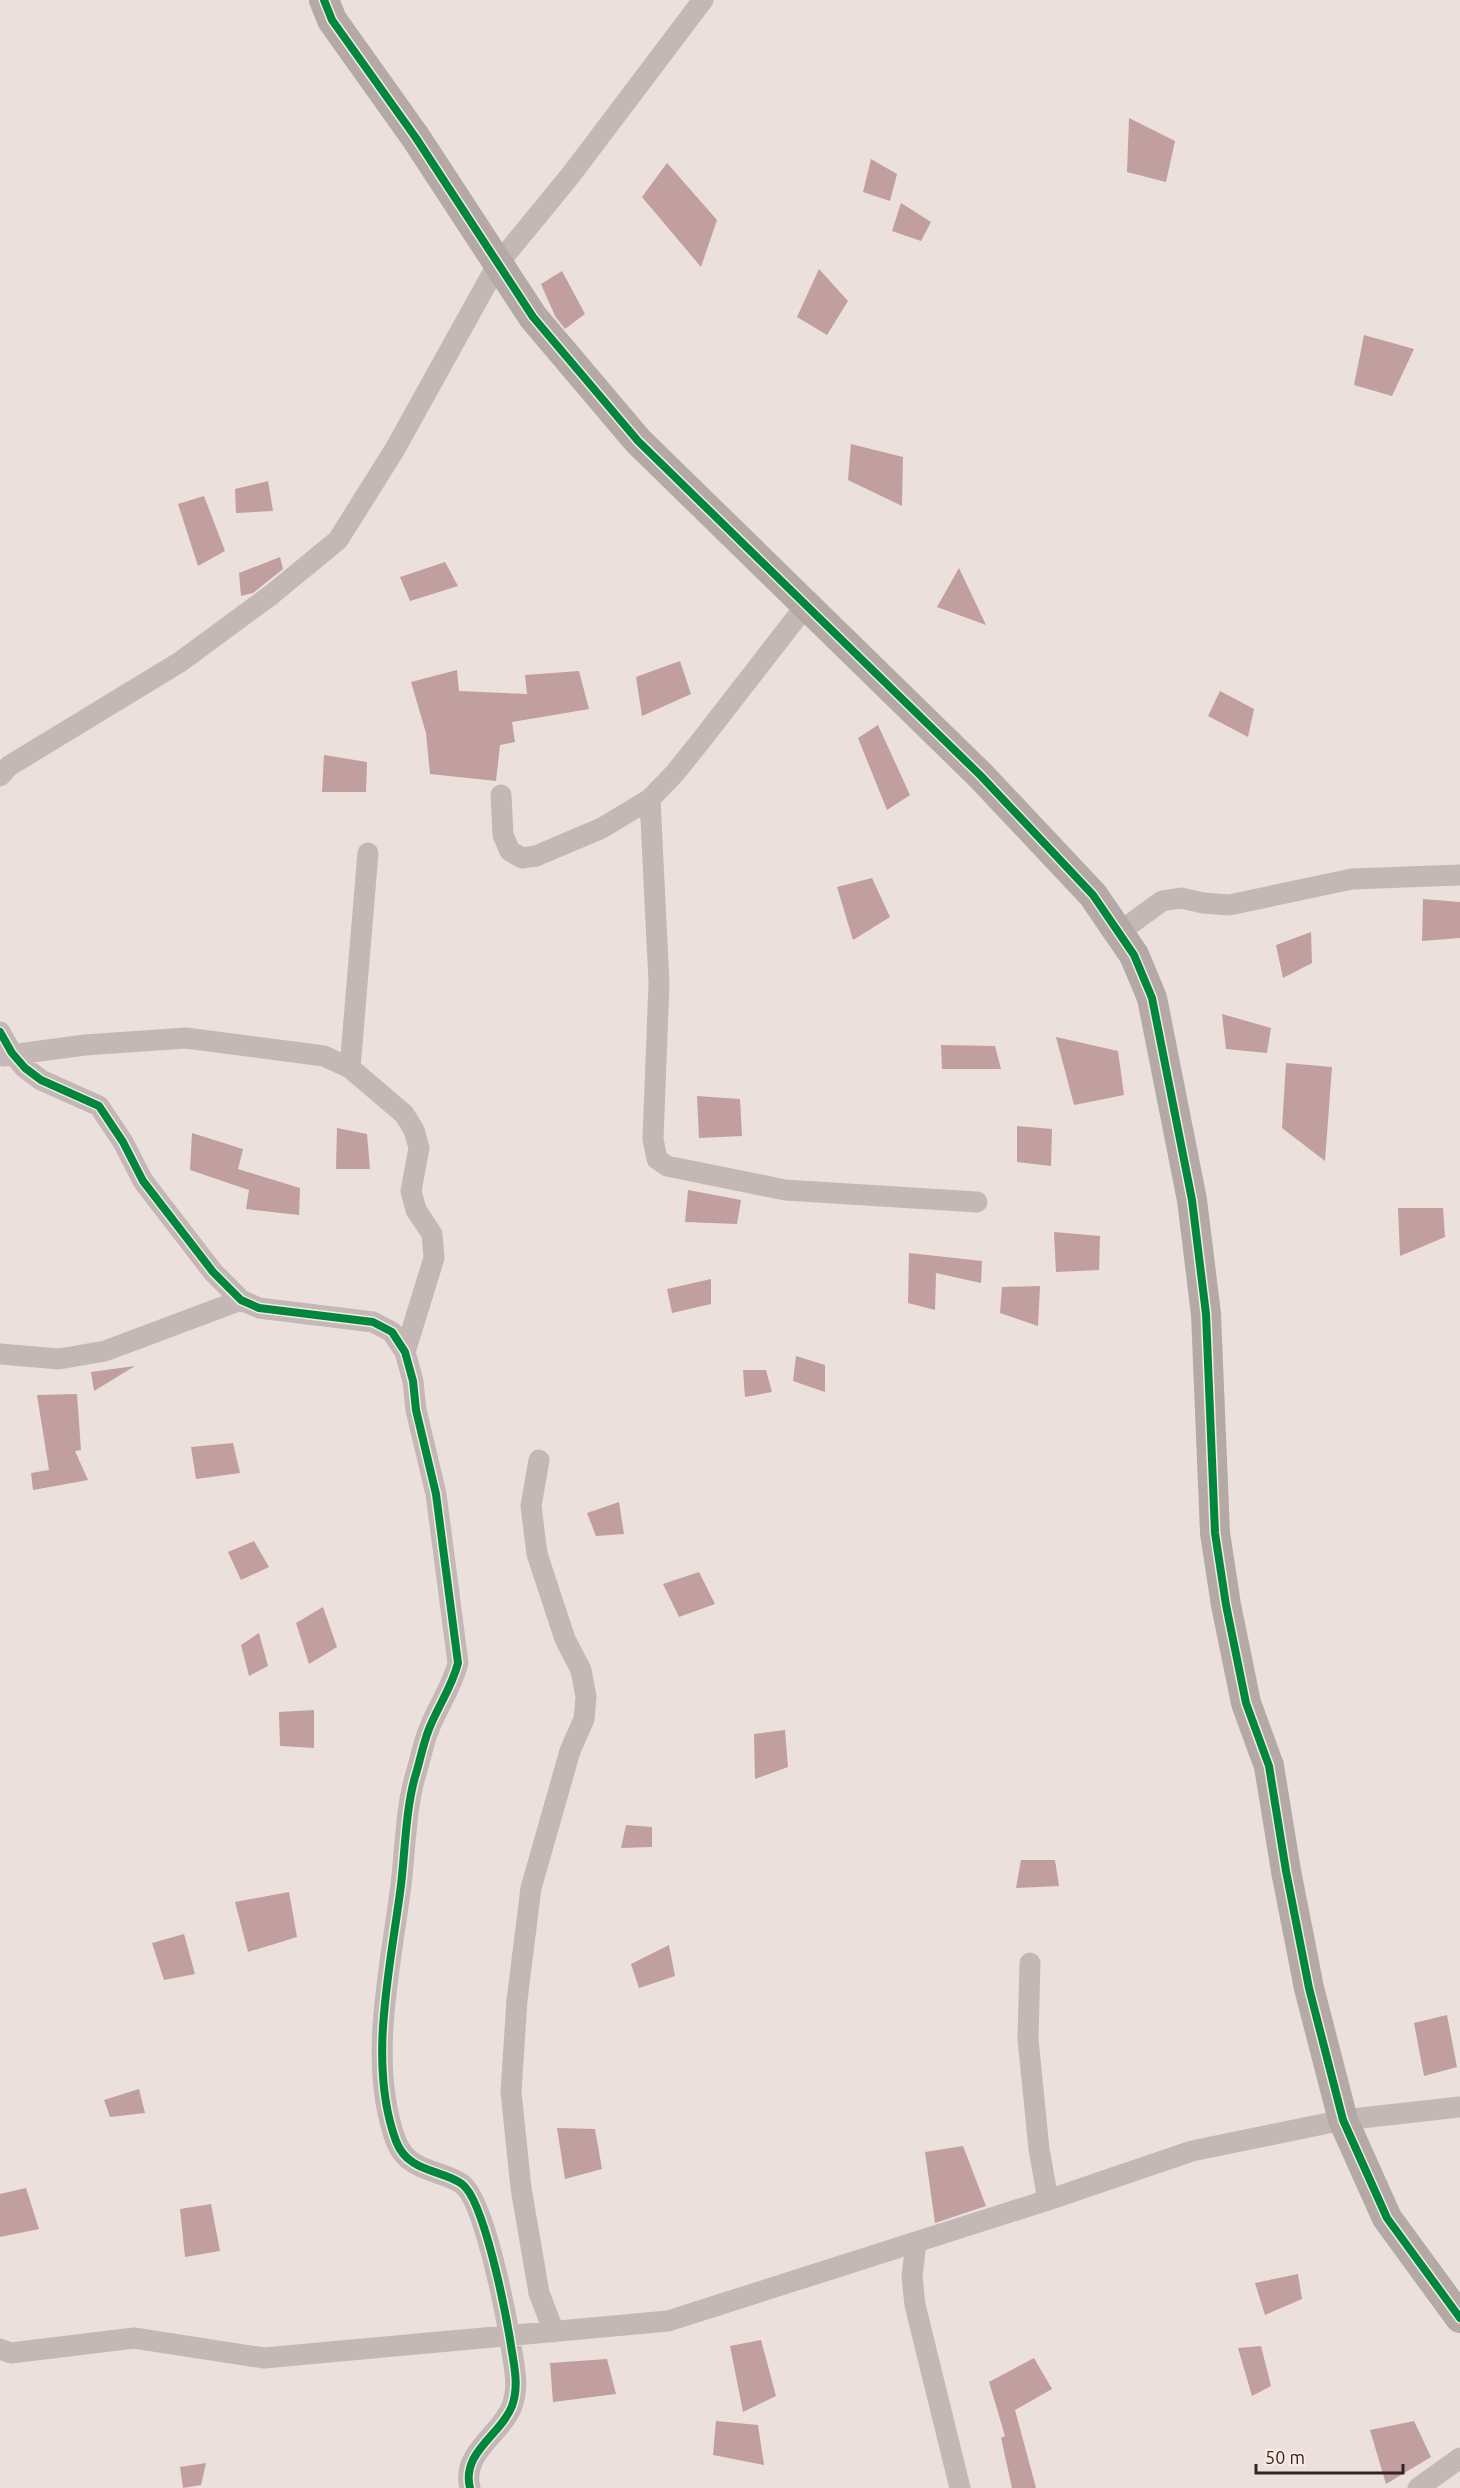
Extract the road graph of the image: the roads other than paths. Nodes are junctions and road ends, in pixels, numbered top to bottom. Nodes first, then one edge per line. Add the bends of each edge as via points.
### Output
1 (324, 0) edge
2 (703, 0) edge
3 (497, 265) junction
4 (807, 604) junction
5 (0, 776) edge
6 (501, 795) dead end
7 (650, 799) junction
8 (368, 853) dead end
9 (1460, 875) edge
10 (1118, 933) junction
11 (0, 1032) edge
12 (6, 1055) edge
13 (350, 1068) junction
14 (977, 1202) dead end
15 (241, 1299) junction
16 (405, 1352) junction
17 (0, 1354) edge
18 (539, 1460) dead end
19 (1030, 1963) dead end
20 (1460, 2107) edge
21 (1342, 2120) junction
22 (1048, 2200) junction
23 (916, 2243) junction
24 (1460, 2318) edge
25 (554, 2332) junction
26 (509, 2336) junction
27 (0, 2349) edge
28 (1460, 2458) edge
29 (470, 2488) edge
30 (960, 2488) edge
31 (1418, 2488) edge

1 - 3 street via 332,20 416,138
2 - 3 street via 570,176
3 - 4 street via 533,317 638,441
3 - 5 street via 395,449 338,540 180,662 9,766
4 - 7 street via 696,747
4 - 10 street via 1034,831 1092,895
6 - 7 street via 502,835 510,851 522,858 536,856 602,828
7 - 14 street via 658,983 653,1139 657,1159 667,1166 785,1190
8 - 13 street
9 - 10 street via 1352,879 1229,904 1172,899 1162,901
10 - 21 street via 1134,955 1152,998 1175,1107 1192,1200 1206,1314 1215,1533 1226,1605 1246,1703 1269,1766 1309,1988
11 - 12 street
12 - 13 street via 186,1038 324,1056
12 - 15 street via 41,1080 99,1106 143,1181 213,1272
13 - 16 street via 404,1114 419,1149 411,1191 416,1210 432,1234 434,1258
15 - 16 street via 259,1308 373,1322 392,1332
15 - 17 street via 105,1352 59,1359
16 - 26 street via 436,1494 458,1663 453,1683 429,1730 414,1780 381,2042 386,2090 396,2142 407,2159 463,2185 475,2202
18 - 25 street via 531,1506 537,1554 565,1639 581,1670 585,1697 584,1719 570,1751 531,1888 517,2000 511,2092 521,2188 540,2293
19 - 22 street via 1028,2039
20 - 21 street
21 - 22 street via 1192,2151
21 - 24 street via 1387,2218
22 - 23 street
23 - 25 street via 668,2321
23 - 30 street via 912,2276 915,2305
25 - 26 street
26 - 27 street via 264,2358 134,2338 11,2353
26 - 29 street via 517,2386 511,2408 473,2457
28 - 31 street

